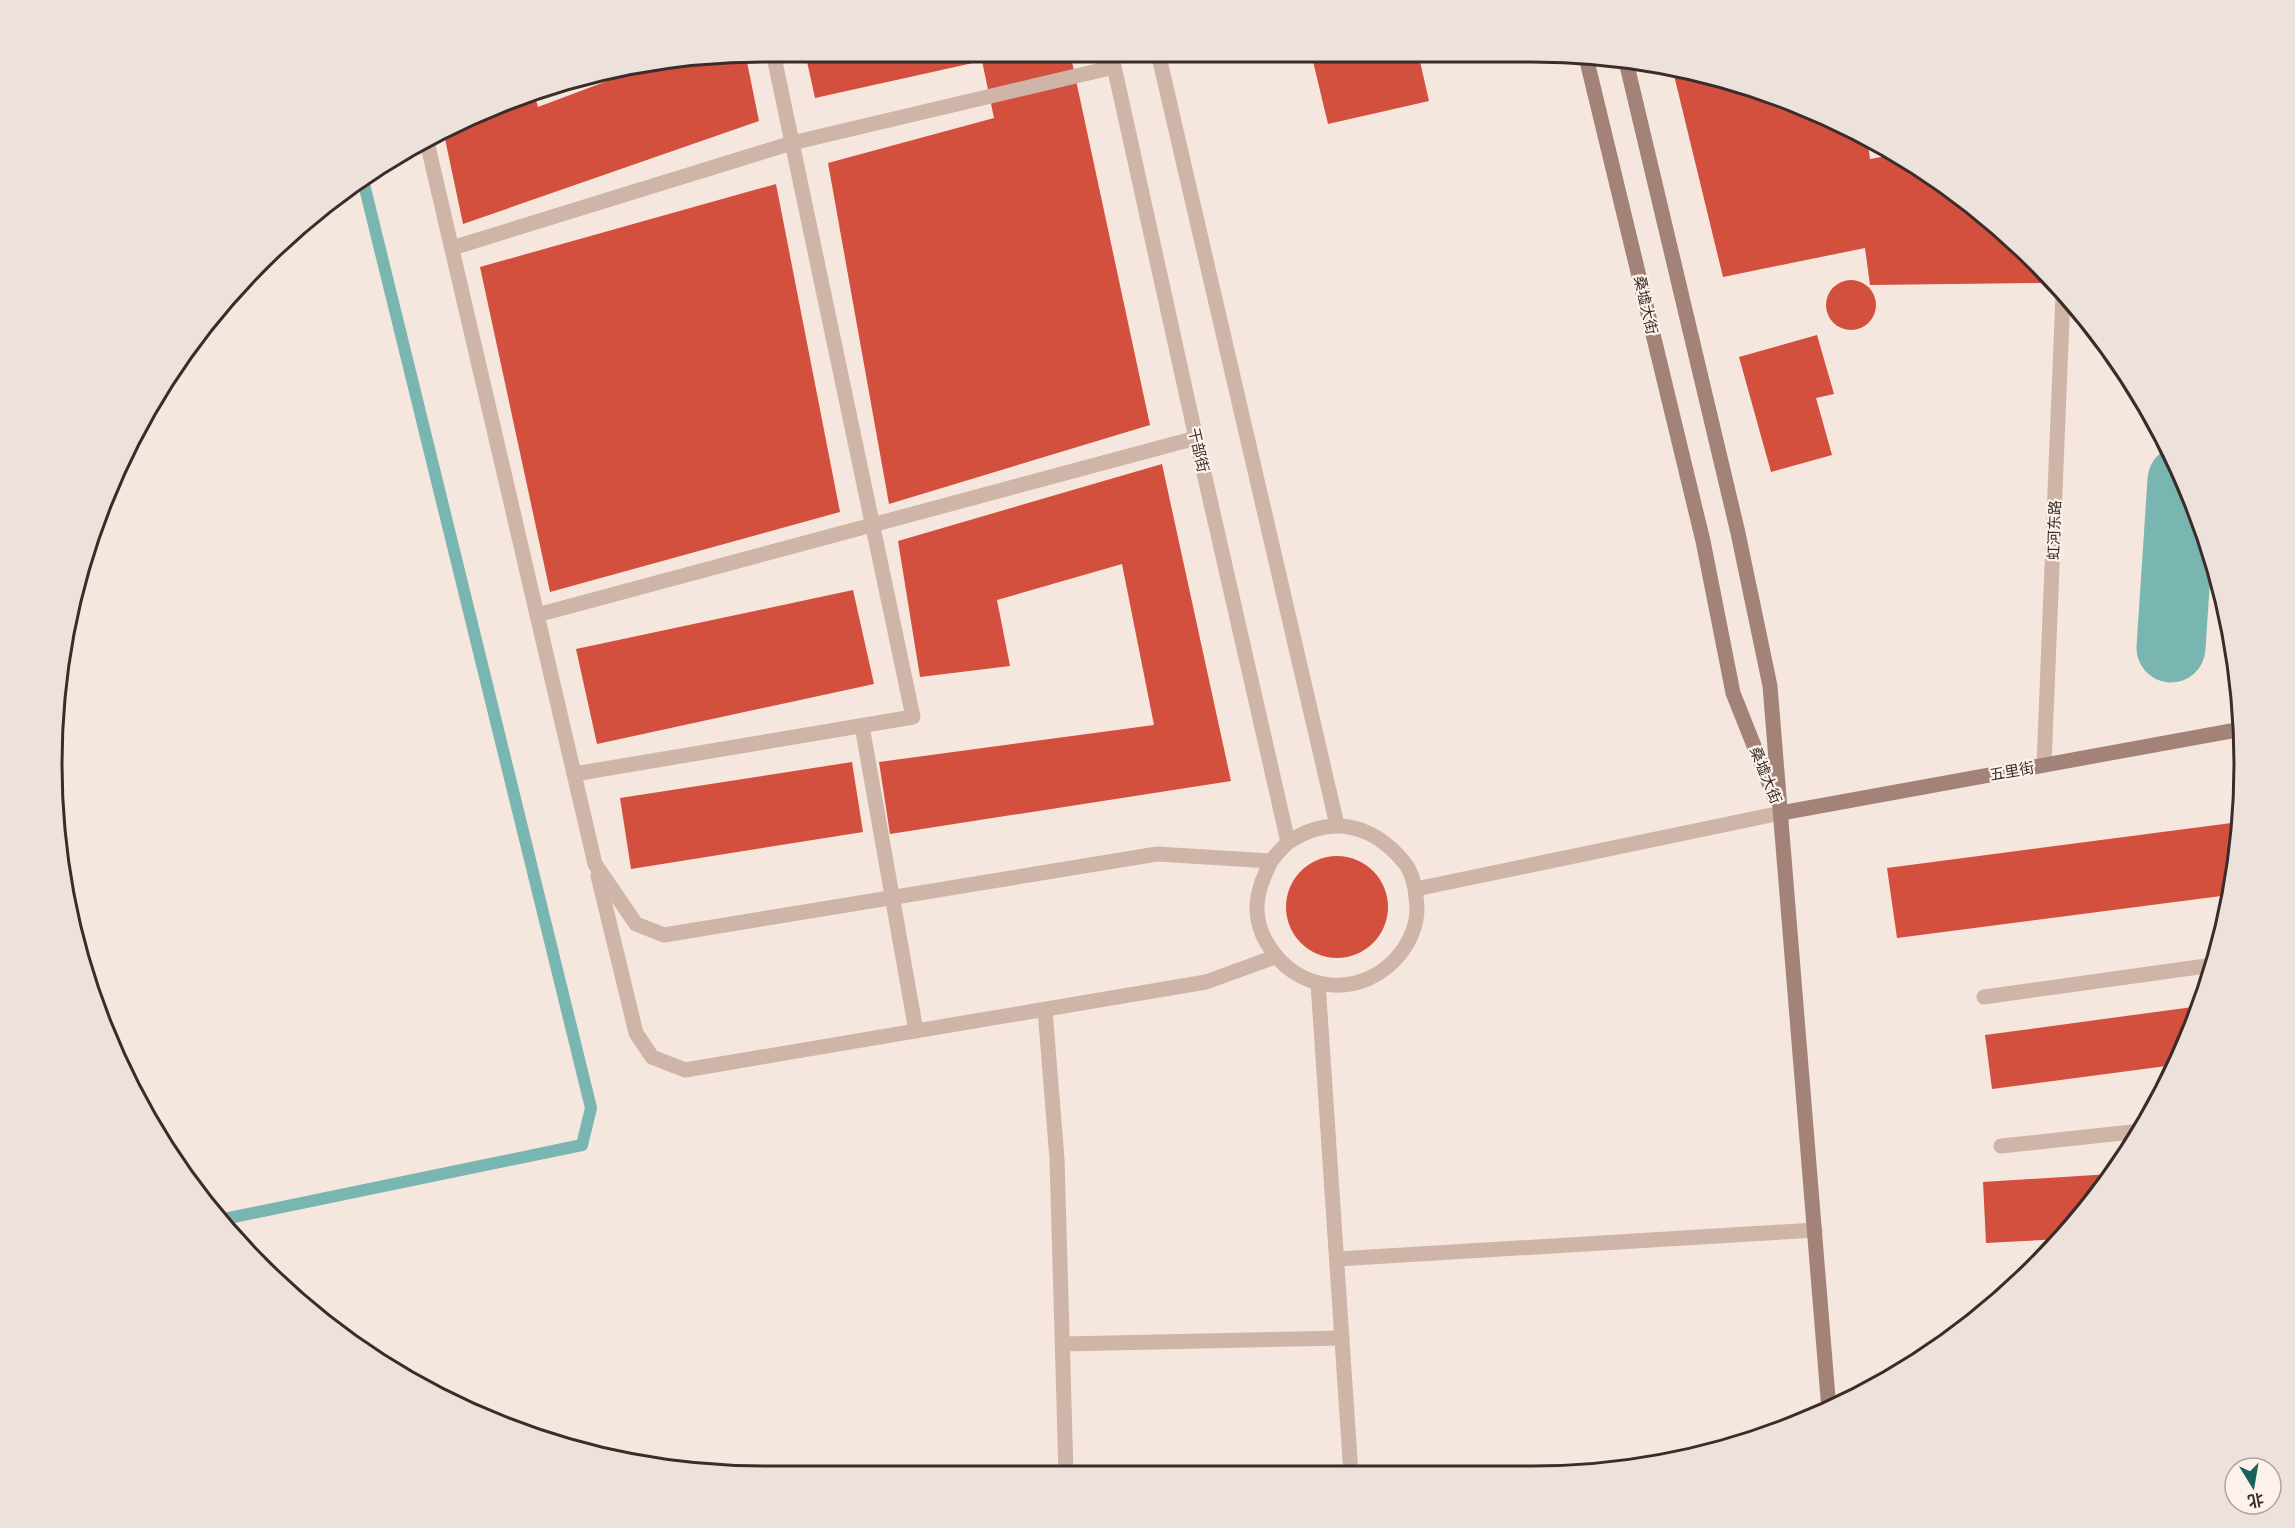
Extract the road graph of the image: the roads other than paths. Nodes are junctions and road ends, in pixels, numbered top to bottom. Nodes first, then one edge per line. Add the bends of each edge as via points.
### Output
1 (775, 62) edge
2 (1113, 62) edge
3 (1160, 62) edge
4 (1588, 64) edge
5 (1628, 69) edge
6 (792, 143) junction
7 (428, 148) edge
8 (452, 248) junction
9 (2063, 305) edge
10 (1196, 438) junction
11 (872, 526) junction
12 (537, 615) junction
13 (862, 726) junction
14 (2233, 731) edge
15 (2044, 765) junction
16 (574, 774) junction
17 (1781, 813) junction
18 (1337, 825) junction
19 (1288, 843) junction
20 (1271, 861) junction
21 (596, 864) junction
22 (1416, 889) junction
23 (892, 898) junction
24 (1275, 957) junction
25 (2204, 966) edge
26 (1318, 984) junction
27 (1984, 996) dead end
28 (1045, 1010) junction
29 (916, 1031) junction
30 (2128, 1132) edge
31 (2001, 1146) dead end
32 (1815, 1230) junction
33 (1337, 1259) junction
34 (1342, 1338) junction
35 (1063, 1344) junction
36 (1828, 1400) edge
37 (1066, 1466) edge
38 (1350, 1466) edge

1 - 6 street
2 - 6 street
2 - 10 street, 干部街
3 - 18 street
4 - 17 main road, 桑墟大街 via 1700,529 1733,693
5 - 17 main road, 桑墟大街 via 1741,544 1770,686
6 - 8 street
6 - 11 street
7 - 8 street
8 - 12 street
9 - 15 street, 虹河东路
10 - 11 street
10 - 19 street, 干部街
11 - 12 street
11 - 13 street via 913,717
12 - 16 street
13 - 16 street
13 - 23 street
14 - 15 main road, 五里街
15 - 17 main road, 五里街
16 - 21 street
17 - 22 street
17 - 32 main road
18 - 19 street via 1311,830
18 - 22 street via 1364,830 1388,843 1406,863
19 - 20 street
20 - 23 street via 1157,854
20 - 24 street via 1260,884 1257,910 1262,934
21 - 23 street via 636,924 664,935
21 - 29 street via 636,1033 652,1057 685,1070
22 - 26 street via 1417,917 1412,934 1392,964 1369,980 1344,986
23 - 29 street
24 - 26 street via 1294,974
24 - 28 street via 1206,982
25 - 27 street
26 - 33 street
28 - 29 street
28 - 35 street via 1057,1159
30 - 31 street
32 - 33 street
32 - 36 main road
33 - 34 street
34 - 35 street
34 - 38 street
35 - 37 street

